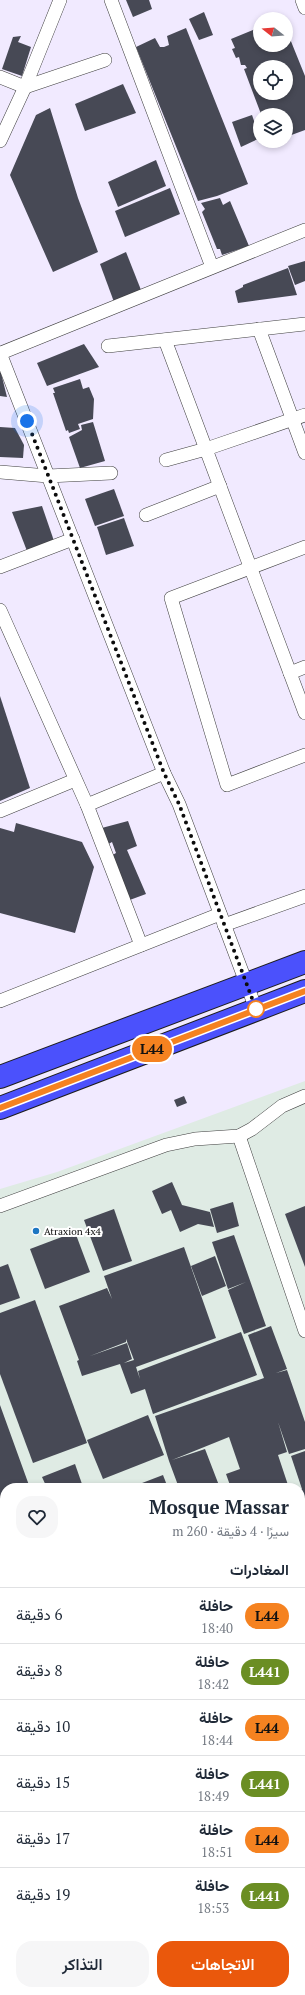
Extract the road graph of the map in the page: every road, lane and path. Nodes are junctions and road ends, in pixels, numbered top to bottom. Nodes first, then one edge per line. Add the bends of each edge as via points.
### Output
1 (60, 0) edge
2 (111, 0) edge
3 (302, 0) edge
4 (305, 8) edge
5 (105, 60) dead end
6 (0, 77) edge
7 (25, 87) junction
8 (0, 141) edge
9 (305, 230) edge
10 (212, 267) junction
11 (305, 324) edge
12 (259, 329) junction
13 (165, 340) junction
14 (108, 346) dead end
15 (0, 353) edge
16 (299, 417) edge
17 (206, 450) junction
18 (305, 453) edge
19 (166, 460) dead end
20 (0, 472) edge
21 (111, 473) dead end
22 (48, 476) junction
23 (220, 486) junction
24 (146, 514) dead end
25 (73, 539) junction
26 (305, 547) edge
27 (0, 567) edge
28 (251, 568) junction
29 (0, 610) edge
30 (305, 667) edge
31 (290, 673) junction
32 (305, 713) edge
33 (305, 755) edge
34 (164, 773) junction
35 (75, 780) junction
36 (86, 805) junction
37 (0, 811) edge
38 (305, 896) edge
39 (222, 919) junction
40 (141, 945) junction
41 (305, 962) edge
42 (247, 984) junction
43 (305, 991) edge
44 (1, 999) edge
45 (256, 1009) junction
46 (0, 1077) edge
47 (305, 1096) edge
48 (0, 1108) edge
49 (239, 1136) junction
50 (0, 1206) edge
51 (305, 1331) edge

1 - 7 street
2 - 10 street
3 - 4 street
5 - 7 street
6 - 7 street
7 - 8 street
9 - 10 street
10 - 15 street
11 - 12 street
12 - 13 street
12 - 16 street
13 - 14 street
13 - 17 street
15 - 22 street
16 - 17 street
16 - 18 street
17 - 19 street
17 - 23 street
20 - 22 street
21 - 22 street
22 - 25 street
23 - 24 street
23 - 28 street
25 - 27 street
25 - 34 street
26 - 28 street
28 - 31 street
28 - 33 street via 171,598 227,785
29 - 35 street
30 - 31 street
31 - 32 street
34 - 36 street
34 - 39 street via 179,804
35 - 36 street
35 - 37 street
36 - 40 street
38 - 39 street
39 - 40 street
39 - 42 street
40 - 44 street
41 - 42 highway
42 - 45 street
42 - 46 highway
43 - 45 highway
45 - 48 highway
47 - 49 street via 282,1106
49 - 50 street via 195,1139 166,1145
49 - 51 street

